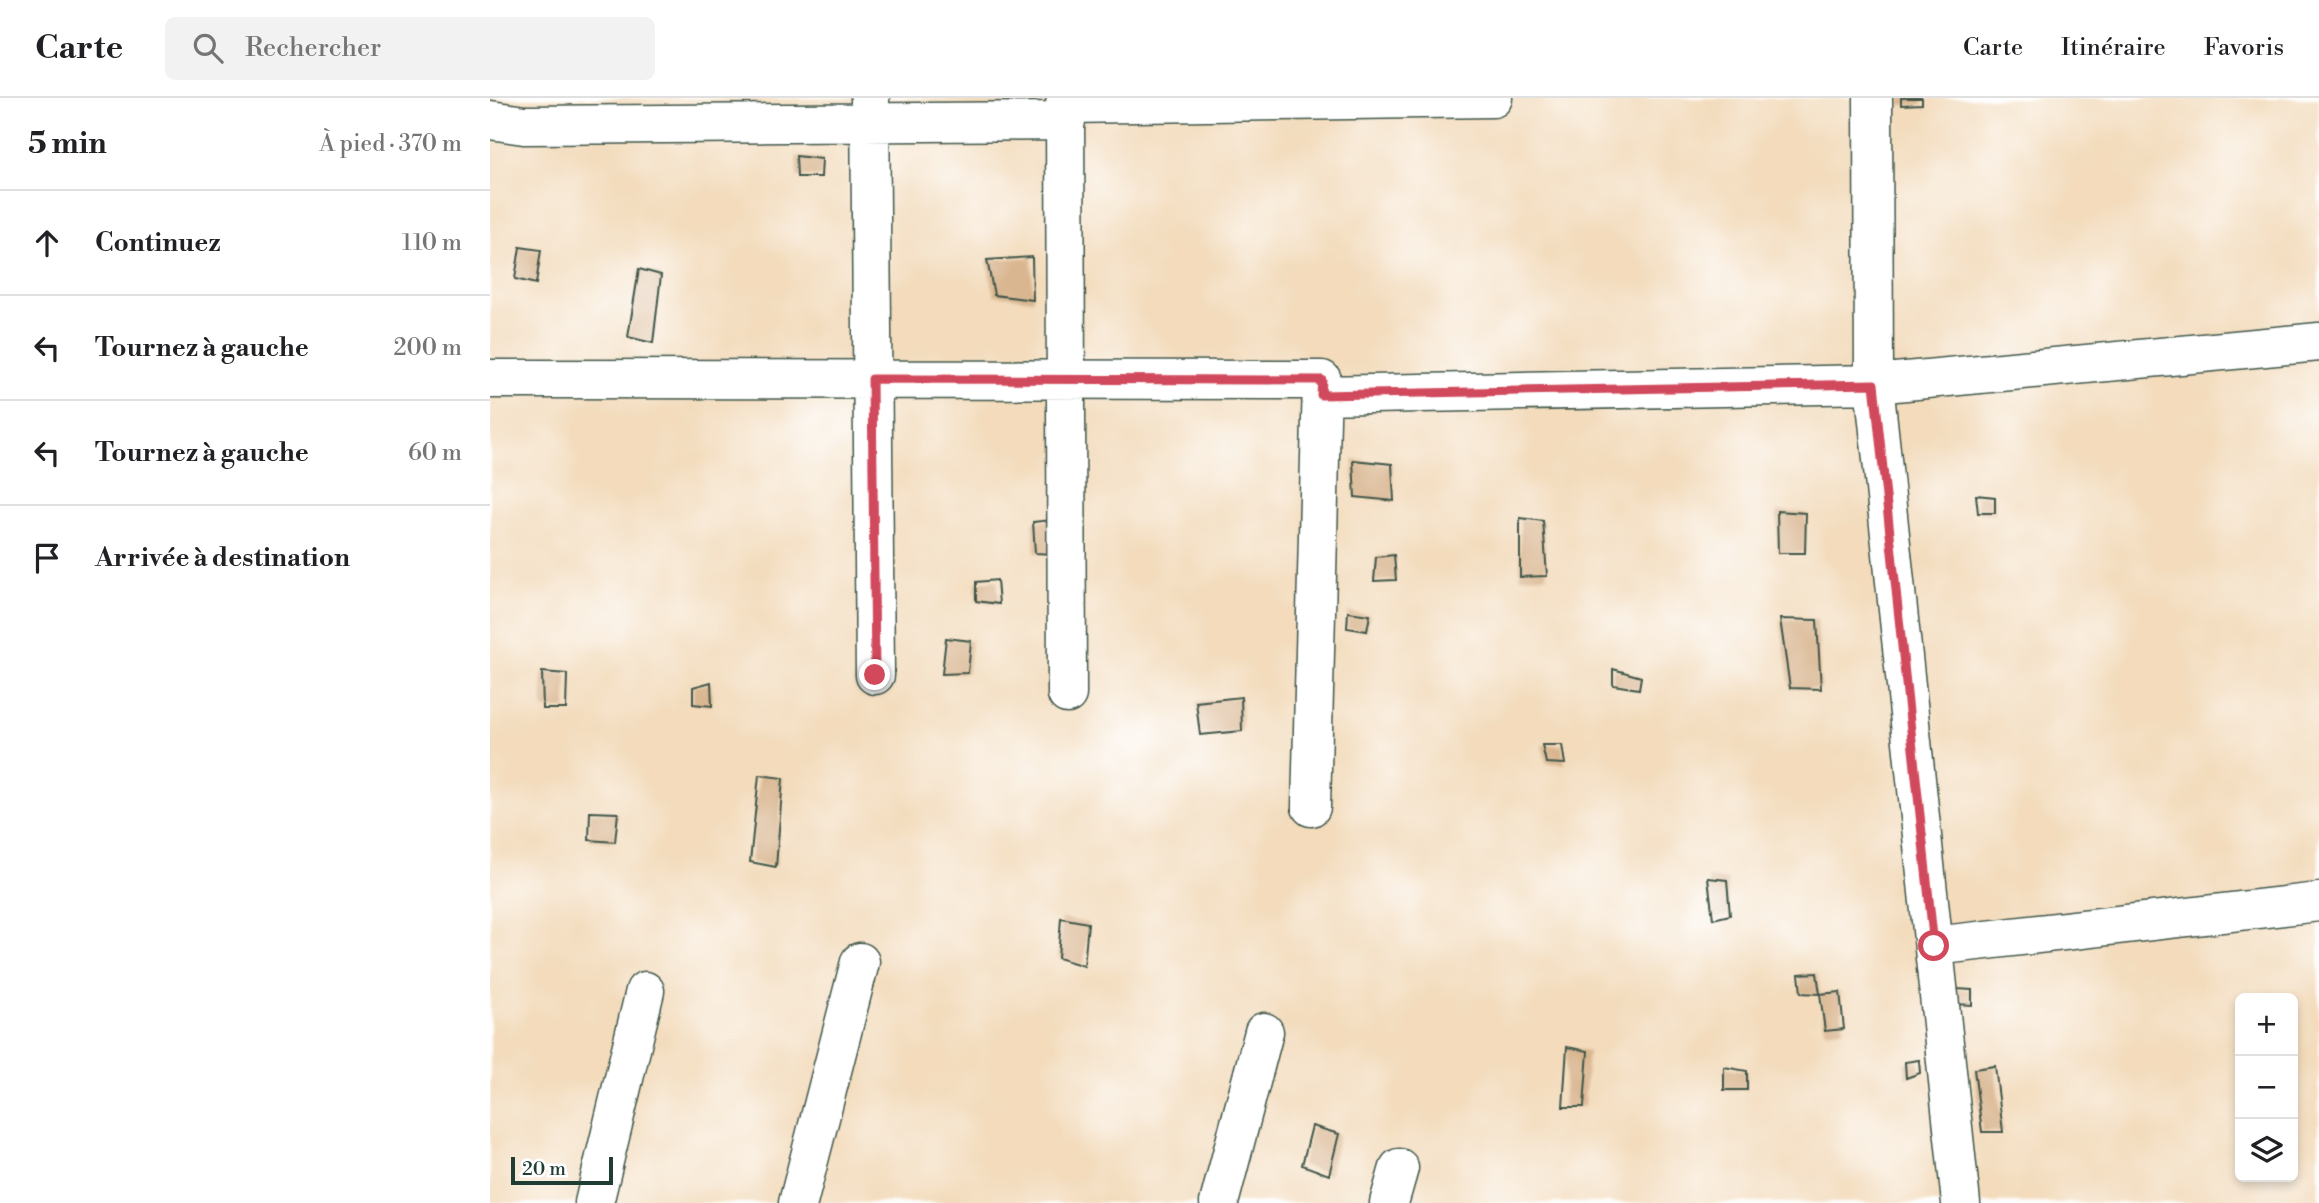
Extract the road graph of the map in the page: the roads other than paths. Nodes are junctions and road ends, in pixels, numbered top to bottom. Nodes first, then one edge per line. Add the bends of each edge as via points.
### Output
1 (1493, 98) edge
2 (1873, 98) edge
3 (1119, 101) edge
4 (870, 110) edge
5 (490, 120) edge
6 (1066, 121) junction
7 (2319, 342) edge
8 (490, 379) edge
9 (872, 379) junction
10 (1066, 379) junction
11 (1874, 384) junction
12 (1321, 395) junction
13 (875, 675) dead end
14 (1067, 694) dead end
15 (1311, 807) dead end
16 (2319, 902) edge
17 (1934, 946) junction
18 (860, 962) dead end
19 (645, 991) dead end
20 (1264, 1032) dead end
21 (594, 1203) edge
22 (798, 1203) edge
23 (1219, 1203) edge
24 (1961, 1203) edge

1 - 3 street
2 - 11 street
3 - 6 street via 1065,104
4 - 5 street via 524,125
4 - 6 street
4 - 9 street
6 - 10 street
7 - 11 street
8 - 9 street
9 - 10 street
9 - 13 street
10 - 12 street via 1322,380
10 - 14 street
11 - 12 street
11 - 17 street
12 - 15 street
16 - 17 street
17 - 24 street
18 - 22 street
19 - 21 street
20 - 23 street

